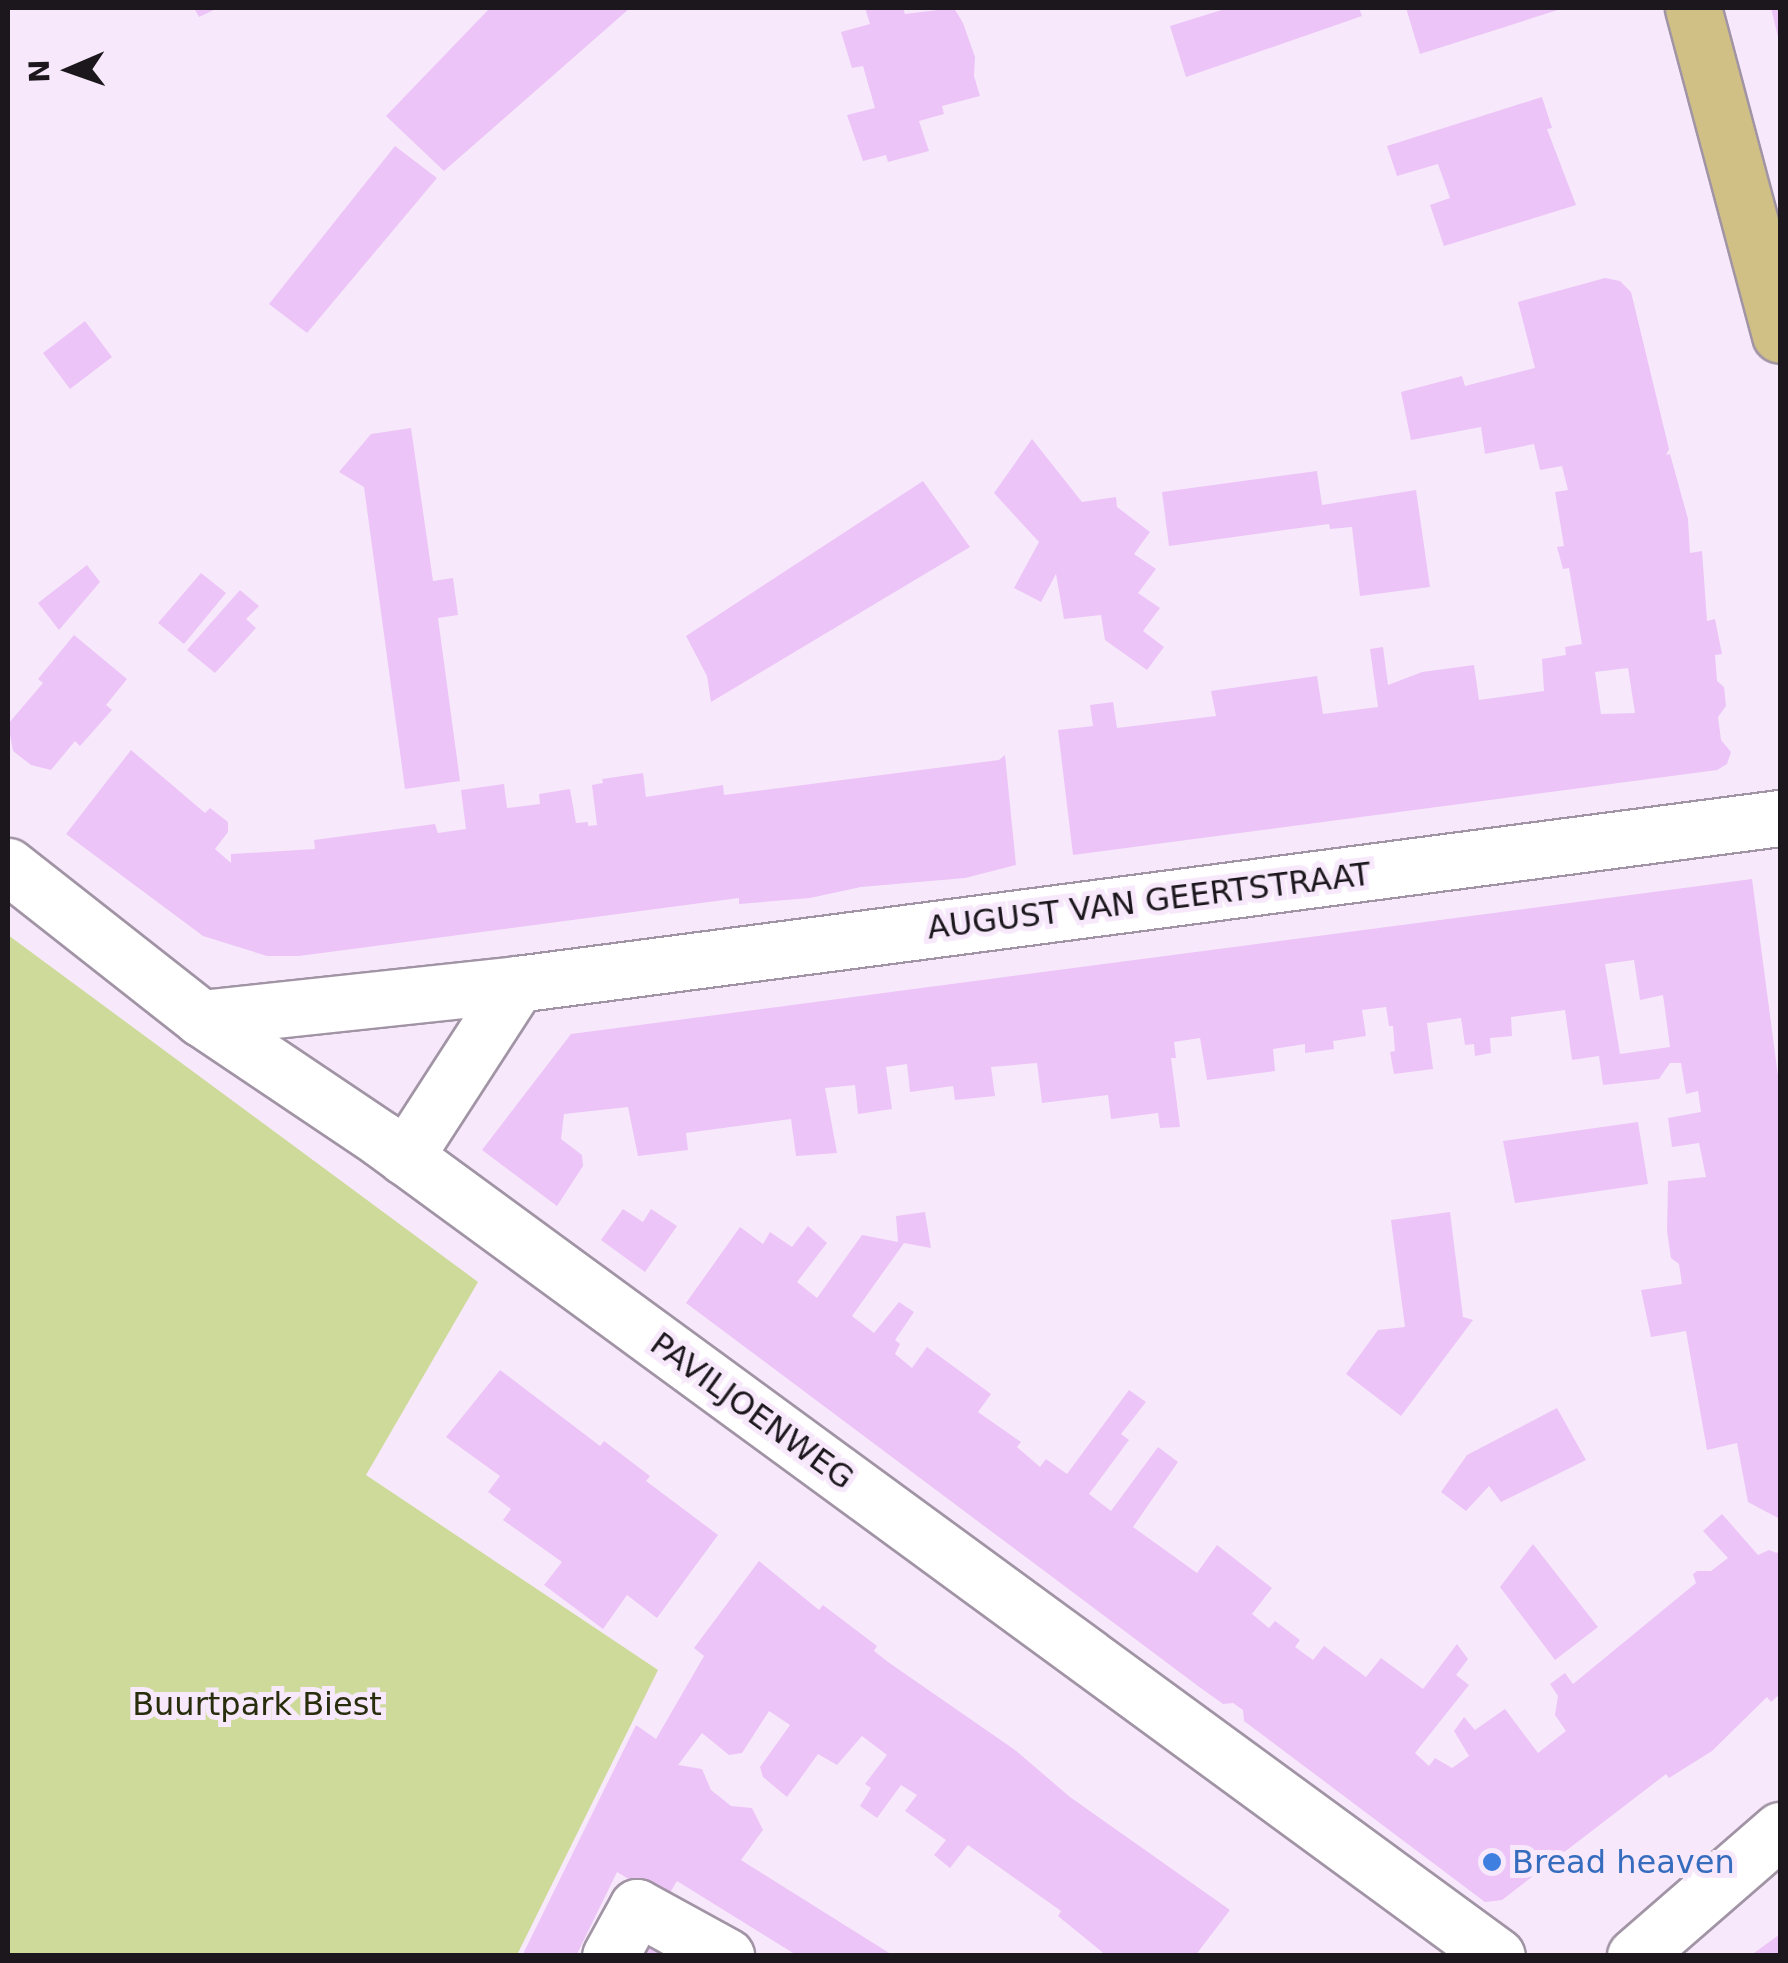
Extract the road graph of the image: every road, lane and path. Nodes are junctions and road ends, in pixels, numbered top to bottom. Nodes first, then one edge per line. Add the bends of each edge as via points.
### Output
1 (1693, 8) edge
2 (1766, 210) edge
3 (1777, 300) edge
4 (1780, 818) edge
5 (8, 866) edge
6 (517, 984) junction
7 (201, 1018) junction
8 (405, 1157) junction
9 (1780, 1830) edge
10 (610, 1956) edge
11 (726, 1956) edge
12 (1497, 1956) edge
13 (1636, 1956) edge

1 - 2 main road
2 - 3 main road
4 - 6 street, AUGUST VAN GEERTSTRAAT
5 - 7 street, PAVILJOENWEG
6 - 7 street, AUGUST VAN GEERTSTRAAT
6 - 8 street
7 - 8 street, PAVILJOENWEG
8 - 12 street, PAVILJOENWEG
9 - 13 street
10 - 11 street via 637,1907

